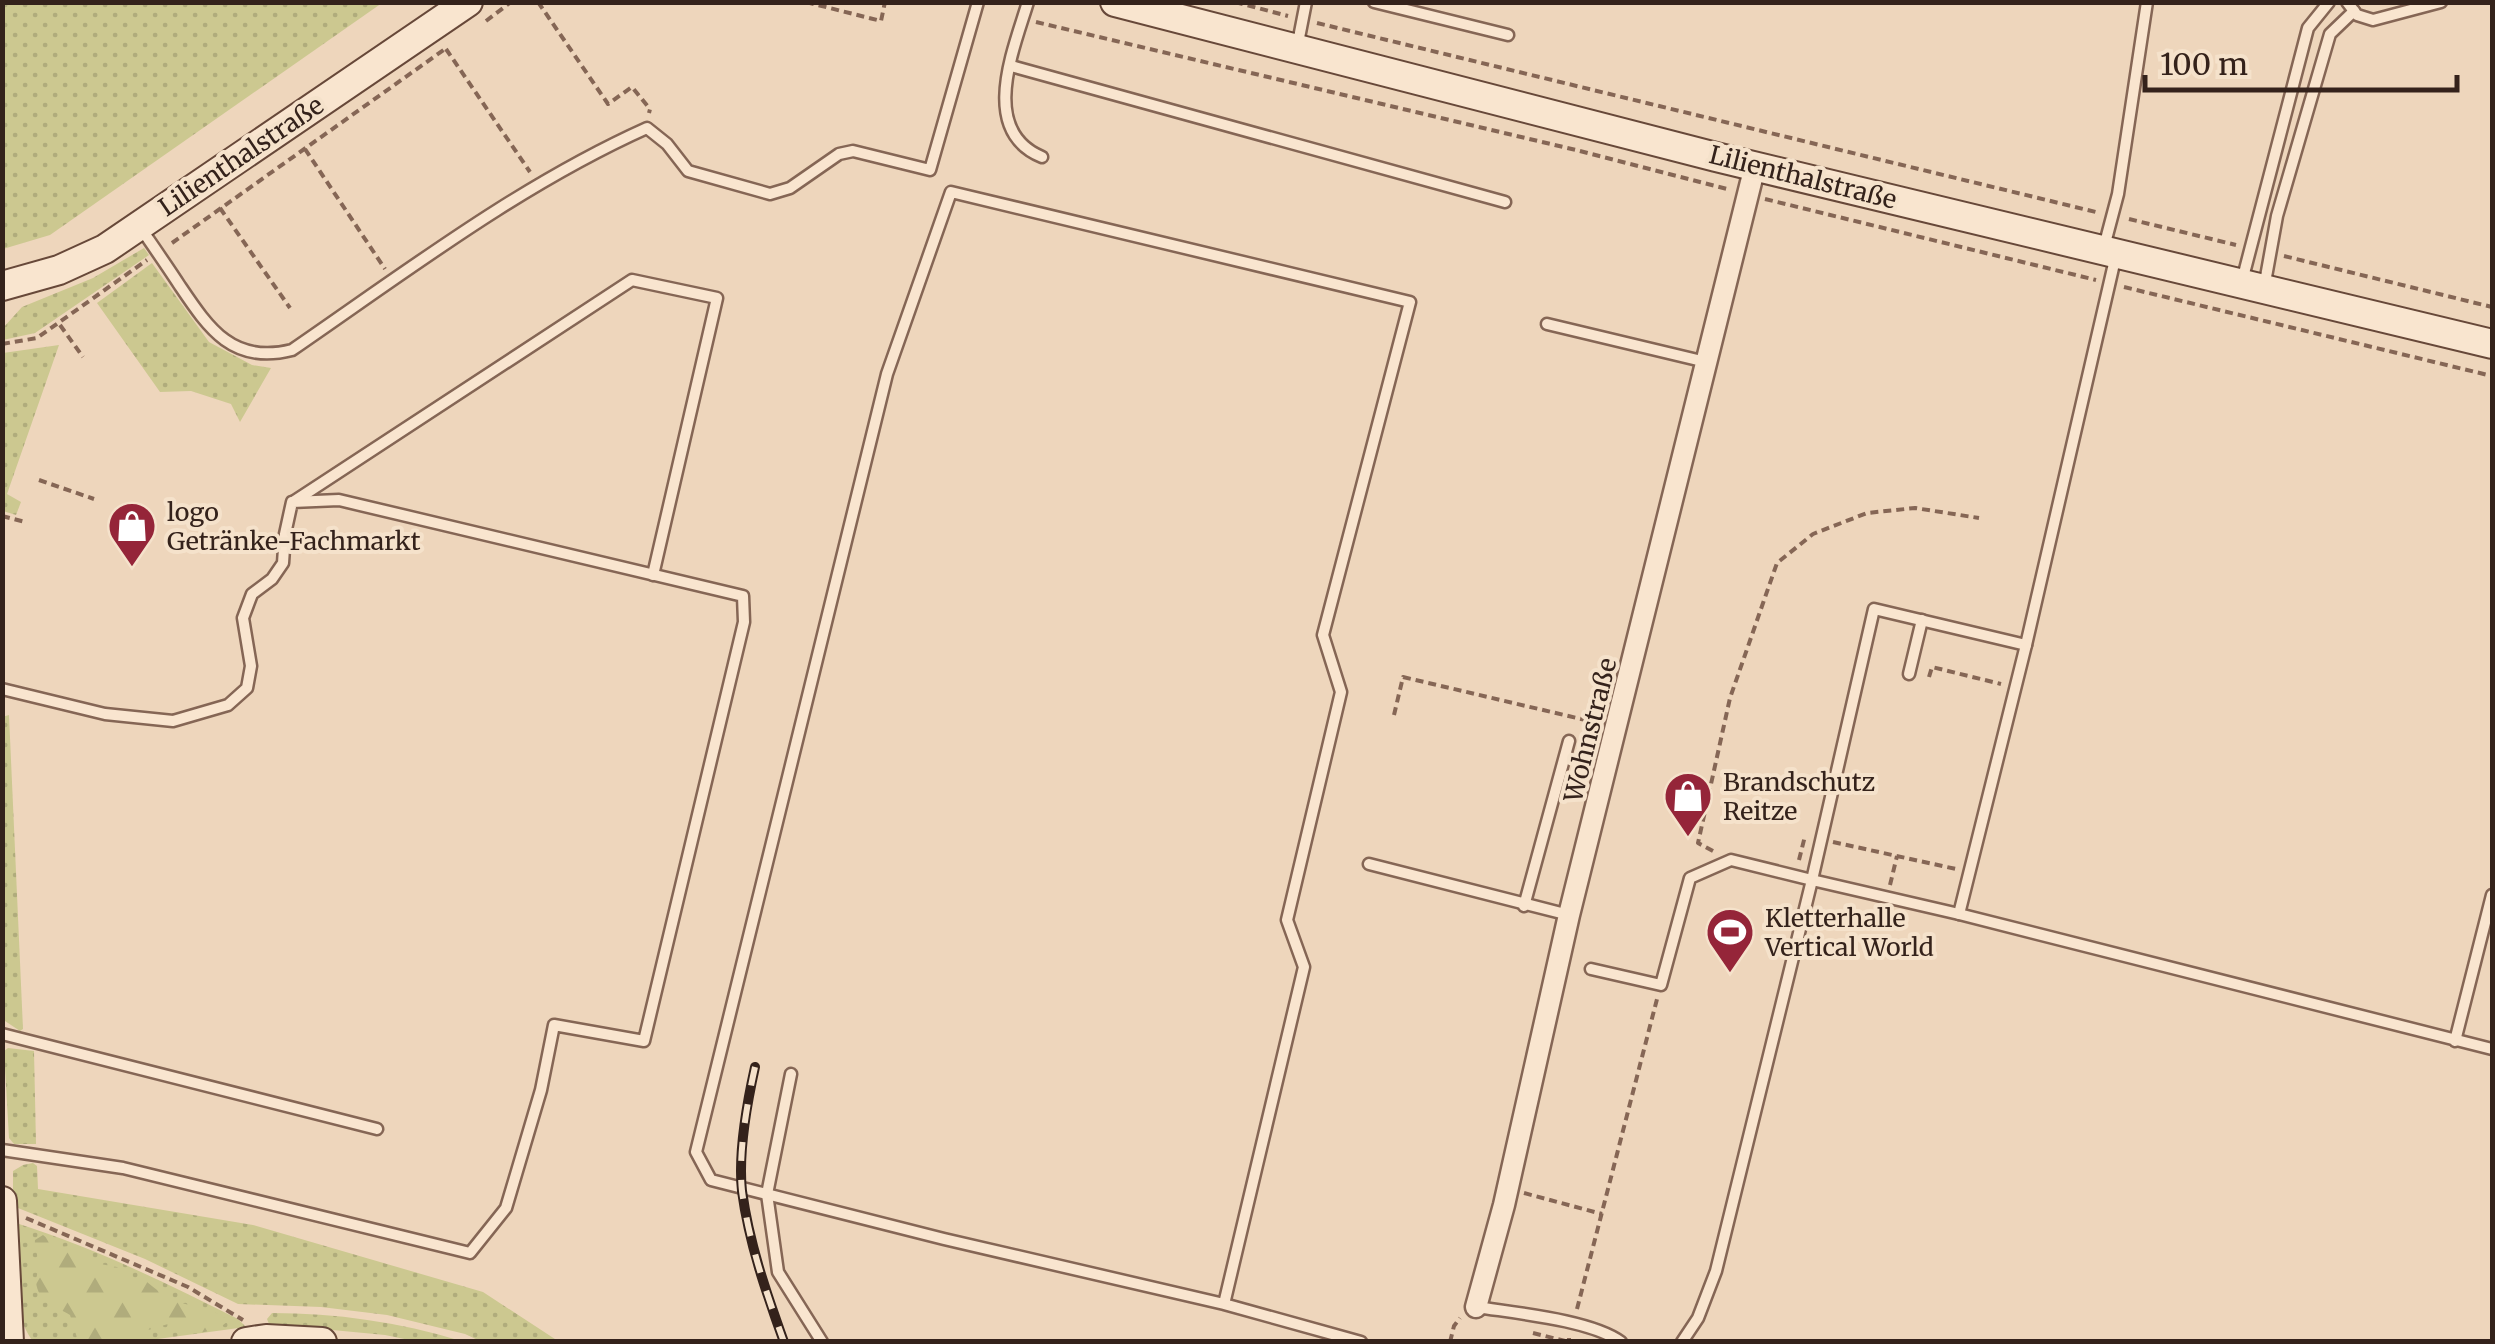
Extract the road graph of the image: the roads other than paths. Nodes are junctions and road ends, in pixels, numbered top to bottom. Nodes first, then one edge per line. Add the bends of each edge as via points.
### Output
1 (978, 2) edge
2 (1028, 2) edge
3 (1115, 2) edge
4 (1306, 2) edge
5 (1374, 2) edge
6 (2147, 2) edge
7 (2328, 2) edge
8 (2441, 2) edge
9 (2350, 7) edge
10 (477, 12) edge
11 (1508, 35) dead end
12 (1296, 49) junction
13 (1010, 66) junction
14 (1042, 158) dead end
15 (1756, 166) junction
16 (1505, 202) dead end
17 (139, 226) junction
18 (2110, 252) junction
19 (2, 286) edge
20 (2253, 286) junction
21 (1547, 324) dead end
22 (2492, 344) edge
23 (1707, 362) junction
24 (292, 502) junction
25 (653, 575) junction
26 (1922, 620) junction
27 (2026, 645) junction
28 (1909, 674) dead end
29 (2, 690) edge
30 (1569, 742) dead end
31 (1369, 864) dead end
32 (1812, 880) junction
33 (2492, 895) edge
34 (1524, 906) junction
35 (1959, 914) junction
36 (1569, 915) junction
37 (1591, 970) dead end
38 (2, 1034) edge
39 (2455, 1040) junction
40 (2492, 1049) edge
41 (791, 1074) dead end
42 (377, 1129) dead end
43 (2, 1150) edge
44 (768, 1194) junction
45 (2, 1200) edge
46 (3, 1209) edge
47 (1224, 1304) junction
48 (1476, 1307) joint
49 (256, 1340) edge
50 (9, 1342) edge
51 (322, 1342) edge
52 (822, 1342) edge
53 (1361, 1342) edge
54 (1621, 1342) edge
55 (1682, 1342) edge

1 - 17 lane via 930,170 853,151 770,194 688,171 647,128 539,184 292,350 271,356 219,337
2 - 13 lane
3 - 12 main road, Lilienthalstraße
4 - 12 lane
5 - 11 lane
6 - 18 lane
7 - 20 lane via 2308,28 2250,248
8 - 9 lane via 2373,20
9 - 20 lane via 2330,34 2269,252
10 - 17 main road, Lilienthalstraße
12 - 15 main road, Lilienthalstraße
13 - 14 lane via 1007,123 1021,146
13 - 16 lane
15 - 18 main road, Lilienthalstraße
15 - 23 street, Wohnstraße
17 - 19 main road, Lilienthalstraße via 59,270
18 - 20 main road, Lilienthalstraße
18 - 27 lane via 2109,283
20 - 22 main road, Lilienthalstraße
21 - 23 lane
23 - 36 street, Wohnstraße
24 - 25 lane via 338,500
24 - 25 lane via 632,280 717,298
24 - 29 lane via 283,563 252,594 242,618 251,666 247,688 228,705 173,721 106,714
25 - 43 lane via 743,596 744,622 644,1042 554,1025 506,1208 470,1253 123,1168
26 - 27 lane
26 - 28 lane
26 - 32 lane via 1874,609
27 - 35 lane
30 - 34 lane
31 - 34 lane
32 - 35 lane
32 - 37 lane via 1730,860 1690,878 1661,985
32 - 55 lane via 1716,1270
33 - 39 lane
34 - 36 lane
35 - 39 lane
36 - 48 street, Wohnstraße
38 - 42 lane
39 - 40 lane
41 - 44 lane
44 - 47 lane
44 - 47 lane via 710,1180 696,1152 887,374 951,192 1410,302 1323,634 1341,692 1287,920 1304,967
44 - 52 lane via 778,1272
45 - 46 main road
46 - 50 main road
47 - 53 lane
48 - 54 lane via 1573,1324
49 - 51 main road

